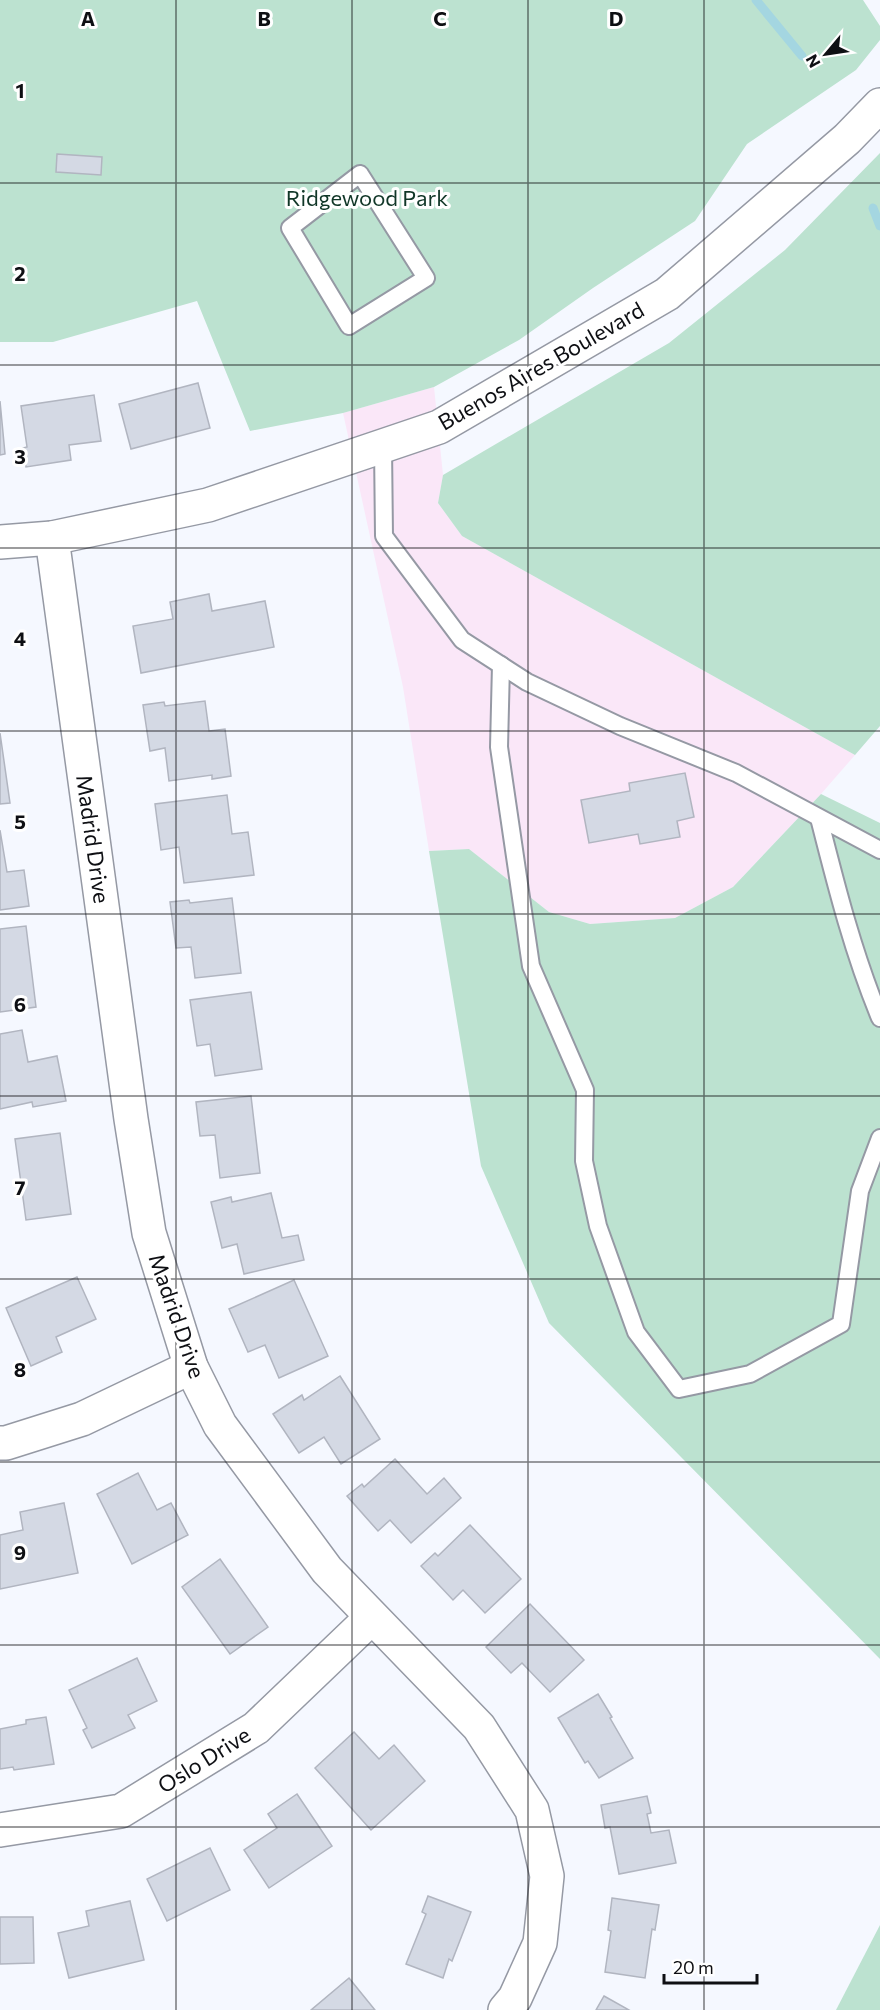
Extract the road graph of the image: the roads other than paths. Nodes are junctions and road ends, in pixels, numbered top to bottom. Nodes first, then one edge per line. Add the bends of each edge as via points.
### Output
1 (880, 105) edge
2 (379, 201) joint
3 (383, 446) junction
4 (52, 538) junction
5 (0, 542) edge
6 (501, 665) junction
7 (819, 818) junction
8 (880, 850) edge
9 (880, 1018) edge
10 (880, 1138) edge
11 (191, 1367) junction
12 (0, 1443) edge
13 (371, 1618) junction
14 (0, 1830) edge
15 (505, 2010) edge

1 - 3 street, Buenos Aires Boulevard via 847,139 667,294 439,427
2 - 2 lane via 360,174 290,228 349,326 426,278
3 - 4 street, Buenos Aires Boulevard via 208,505
3 - 6 lane via 384,536 462,640
4 - 5 street, Buenos Aires Boulevard
4 - 11 street, Madrid Drive via 149,1233
6 - 7 lane via 527,682 620,726 736,773
6 - 10 lane via 499,747 531,966 585,1090 584,1161 598,1226 636,1332 678,1389 750,1374 841,1324 860,1191
7 - 8 lane
7 - 9 lane via 841,904
11 - 12 street via 82,1419
11 - 13 street, Madrid Drive via 220,1425 327,1570
13 - 14 street, Oslo Drive via 256,1728 121,1811
13 - 15 street, Madrid Drive via 479,1727 532,1810 547,1876 540,1943 515,1998

